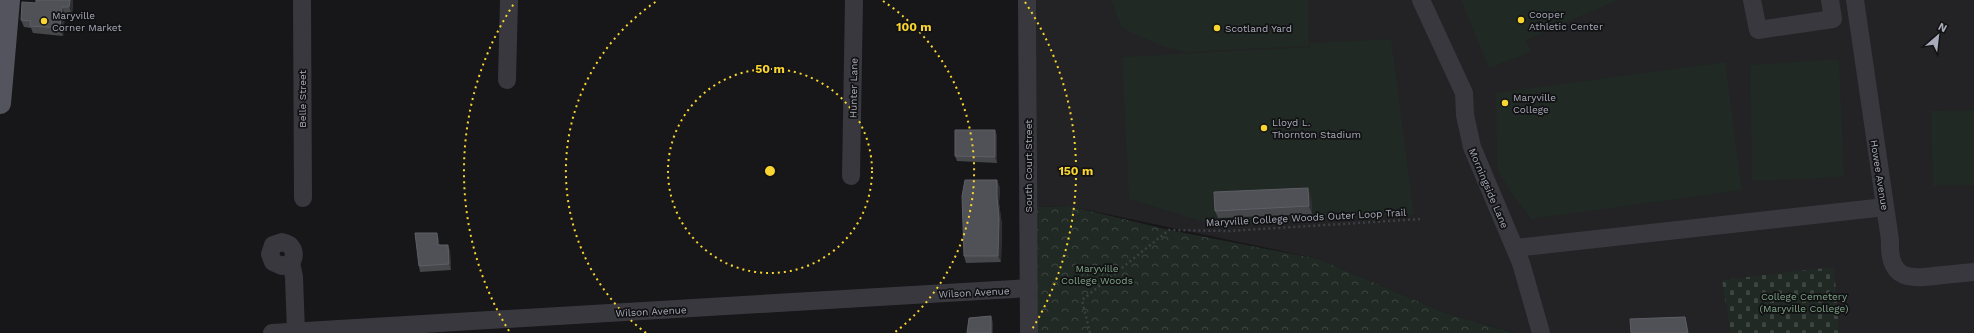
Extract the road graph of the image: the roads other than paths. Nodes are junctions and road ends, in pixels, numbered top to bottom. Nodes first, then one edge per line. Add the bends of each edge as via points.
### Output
1 (302, 0) edge
2 (509, 0) edge
3 (854, 0) edge
4 (1027, 0) edge
5 (1421, 0) edge
6 (1752, 0) edge
7 (1830, 0) edge
8 (1855, 0) edge
9 (9, 12) edge
10 (2, 51) edge
11 (507, 80) dead end
12 (0, 103) edge
13 (851, 176) dead end
14 (303, 198) dead end
15 (1885, 207) junction
16 (1515, 248) junction
17 (290, 263) dead end
18 (1974, 272) edge
19 (1029, 288) junction
20 (296, 332) junction
21 (272, 333) edge
22 (1029, 333) edge
23 (1542, 333) edge

1 - 14 street, Belle Street
2 - 11 street
3 - 13 street, Hunter Lane
4 - 19 street, South Court Street
5 - 16 street, Morningside Lane via 1464,93 1465,115 1472,147
6 - 7 street via 1758,30 1833,19
8 - 15 street, Howee Avenue
9 - 10 main road
10 - 12 main road
15 - 16 street
15 - 18 street, Howee Avenue via 1890,250 1897,272 1908,278
16 - 23 street, Morningside Lane
17 - 20 street via 294,277
19 - 20 street, Wilson Avenue
19 - 22 street, South Court Street
20 - 21 street, Wilson Avenue

